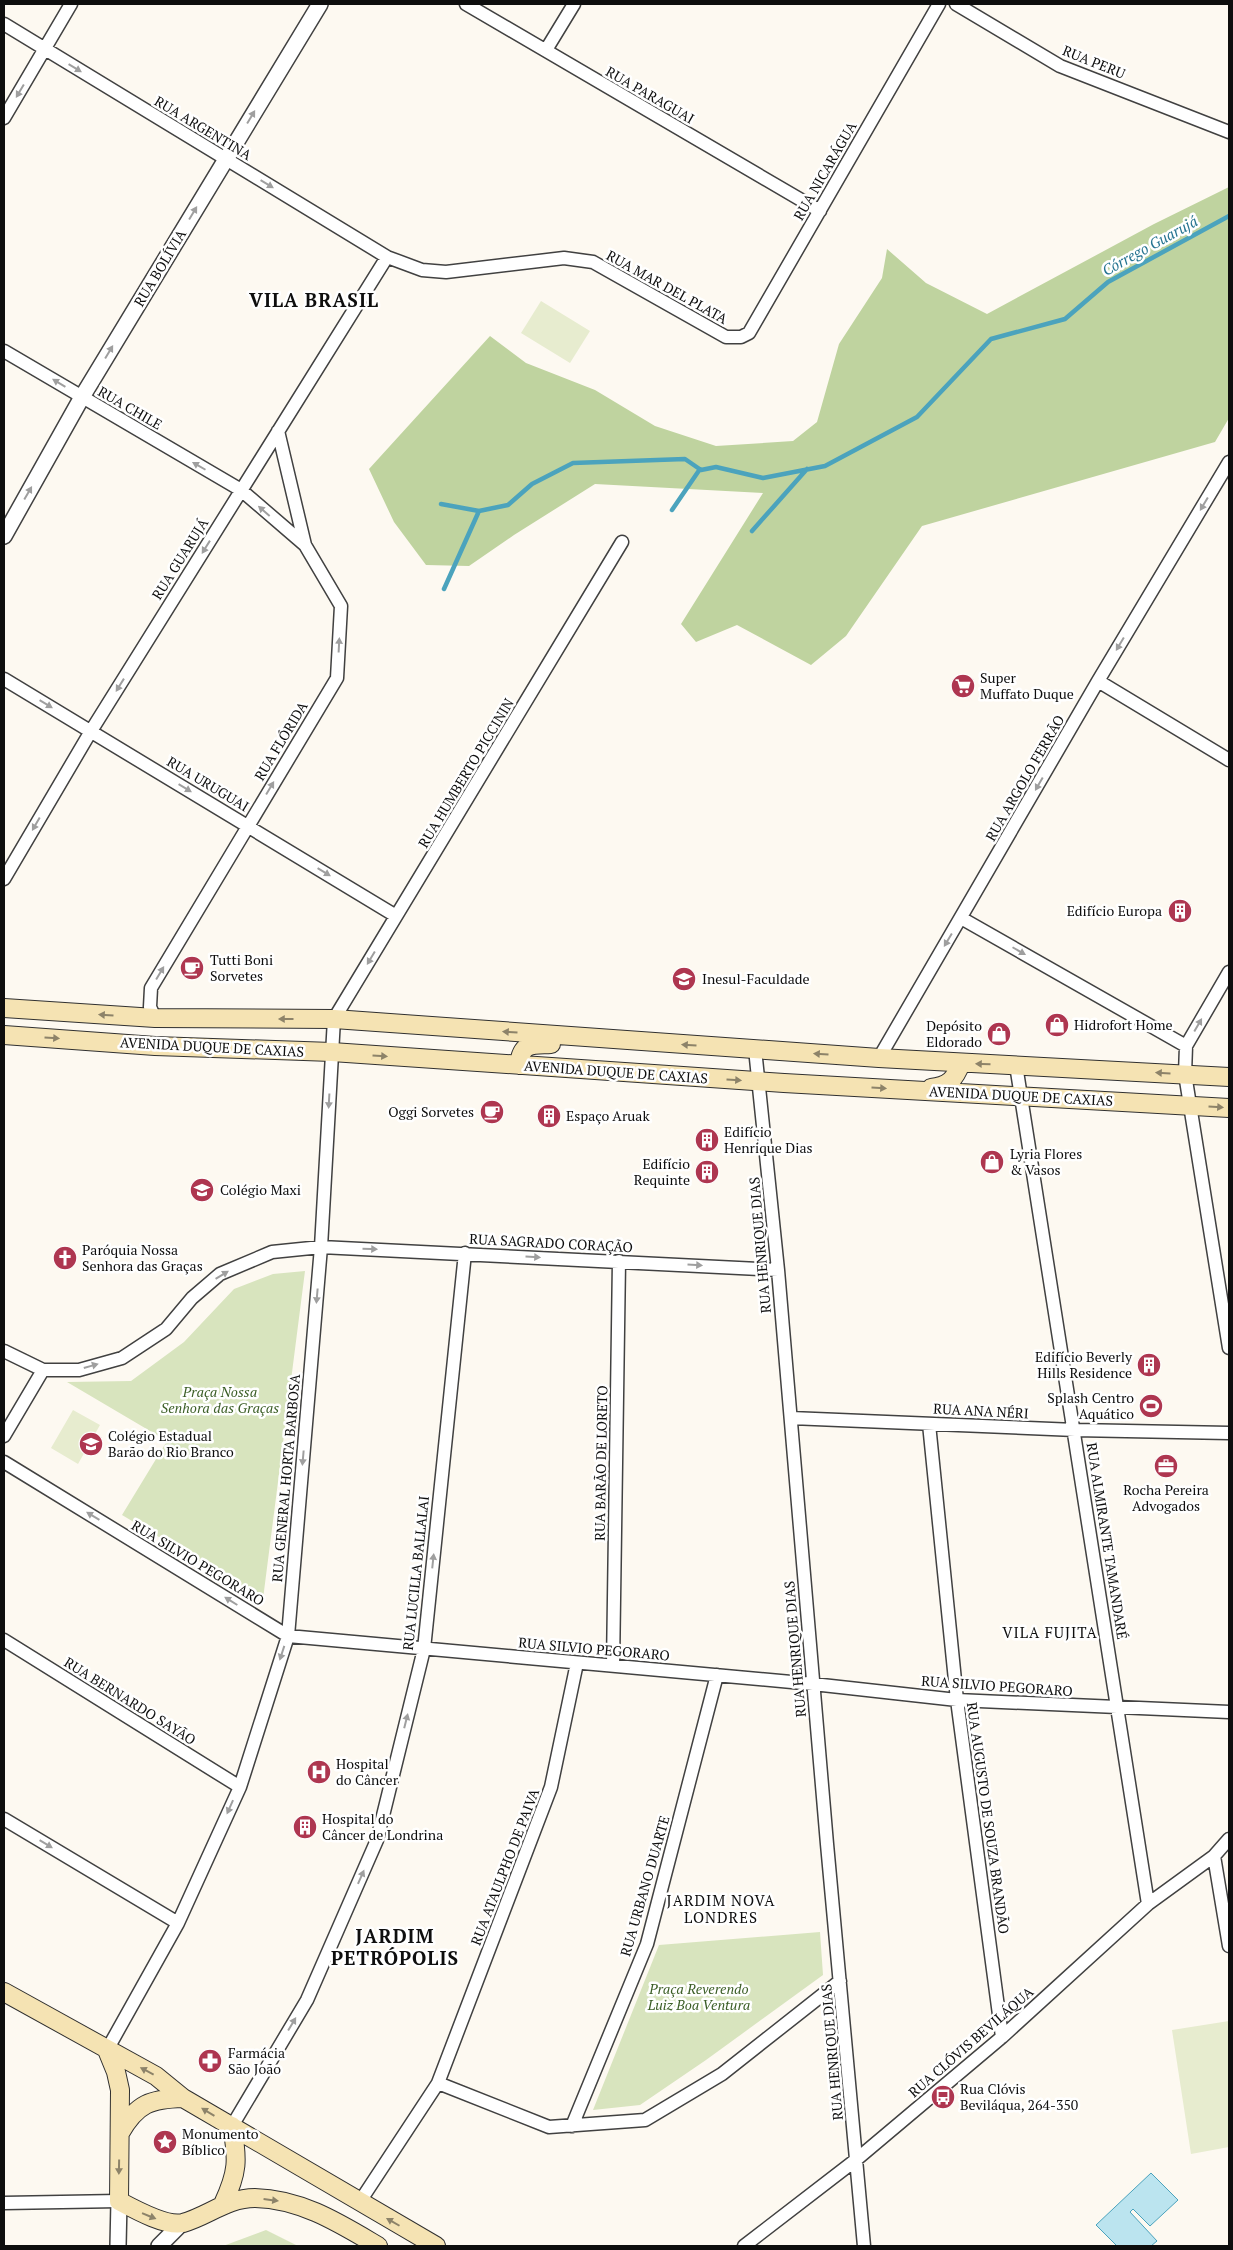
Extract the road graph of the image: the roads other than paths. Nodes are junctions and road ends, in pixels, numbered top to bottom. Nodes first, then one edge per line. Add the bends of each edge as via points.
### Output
1 (71, 4) edge
2 (320, 4) edge
3 (466, 4) edge
4 (574, 4) edge
5 (939, 4) edge
6 (956, 4) edge
7 (4, 24) edge
8 (45, 49) junction
9 (546, 50) junction
10 (4, 118) edge
11 (1229, 132) edge
12 (226, 159) junction
13 (820, 211) junction
14 (387, 257) junction
15 (726, 337) joint
16 (4, 351) edge
17 (82, 397) junction
18 (278, 431) junction
19 (1229, 462) edge
20 (241, 490) junction
21 (4, 536) edge
22 (622, 542) dead end
23 (305, 546) junction
24 (4, 679) edge
25 (1098, 681) junction
26 (91, 731) junction
27 (1229, 760) edge
28 (248, 826) junction
29 (4, 879) edge
30 (396, 916) junction
31 (961, 918) junction
32 (1229, 972) edge
33 (4, 1008) edge
34 (135, 1017) junction
35 (155, 1018) junction
36 (334, 1019) junction
37 (4, 1035) edge
38 (608, 1039) junction
39 (133, 1044) junction
40 (156, 1046) junction
41 (1186, 1046) junction
42 (755, 1049) junction
43 (332, 1052) junction
44 (879, 1058) junction
45 (961, 1063) junction
46 (519, 1065) junction
47 (1016, 1065) junction
48 (1184, 1074) junction
49 (1229, 1076) edge
50 (760, 1082) junction
51 (915, 1090) junction
52 (1021, 1096) junction
53 (1190, 1105) junction
54 (1229, 1108) edge
55 (322, 1247) junction
56 (465, 1253) junction
57 (619, 1261) junction
58 (778, 1270) junction
59 (1229, 1348) edge
60 (4, 1350) edge
61 (43, 1370) junction
62 (791, 1418) junction
63 (929, 1424) junction
64 (1074, 1430) junction
65 (1229, 1433) edge
66 (4, 1436) edge
67 (4, 1462) edge
68 (288, 1636) junction
69 (4, 1640) edge
70 (424, 1649) junction
71 (577, 1663) junction
72 (613, 1666) junction
73 (718, 1676) junction
74 (813, 1684) junction
75 (957, 1700) junction
76 (1119, 1708) junction
77 (1229, 1712) edge
78 (240, 1787) junction
79 (4, 1819) edge
80 (1229, 1839) edge
81 (1214, 1856) junction
82 (1148, 1904) junction
83 (178, 1923) junction
84 (1229, 1946) edge
85 (840, 1981) junction
86 (4, 1992) edge
87 (1002, 2037) junction
88 (108, 2050) junction
89 (438, 2083) junction
90 (184, 2098) junction
91 (232, 2126) junction
92 (572, 2126) junction
93 (120, 2133) junction
94 (857, 2159) junction
95 (119, 2201) junction
96 (359, 2202) junction
97 (4, 2203) edge
98 (223, 2204) junction
99 (182, 2223) junction
100 (118, 2246) edge
101 (159, 2246) edge
102 (378, 2246) edge
103 (436, 2246) edge
104 (744, 2246) edge
105 (864, 2246) edge

1 - 8 street
12 -> 2 street, RUA BOLÍVIA
3 - 9 street, RUA PARAGUAI
4 - 9 street
5 - 13 street, RUA NICARÁGUA
6 - 11 street, RUA PERU via 1060,66
7 - 8 street, RUA ARGENTINA
8 -> 10 street
8 -> 12 street, RUA ARGENTINA
9 - 13 street, RUA PARAGUAI
12 -> 14 street, RUA ARGENTINA
17 -> 12 street, RUA BOLÍVIA
13 - 15 street, RUA NICARÁGUA via 749,333 741,337
14 - 15 street, RUA MAR DEL PLATA via 422,270 446,272 564,258 593,262
14 - 18 street, RUA GUARUJÁ
17 -> 16 street, RUA CHILE
20 -> 17 street, RUA CHILE
21 -> 17 street, RUA BOLÍVIA
18 - 20 street, RUA GUARUJÁ
18 - 23 street
19 -> 25 street, RUA ARGOLO FERRÃO
23 -> 20 street, RUA FLÓRIDA
20 -> 26 street, RUA GUARUJÁ
22 - 30 street, RUA HUMBERTO PICCININ
28 -> 23 street, RUA FLÓRIDA via 337,678 341,606
24 -> 26 street, RUA URUGUAI
25 - 27 street
25 -> 31 street, RUA ARGOLO FERRÃO
26 -> 28 street, RUA URUGUAI
26 -> 29 street, RUA GUARUJÁ
28 -> 30 street, RUA URUGUAI
35 -> 28 street, RUA FLÓRIDA via 150,1007 151,988
30 -> 36 street, RUA HUMBERTO PICCININ
31 -> 41 street
31 -> 44 street, RUA ARGOLO FERRÃO
41 -> 32 street
34 -> 33 main road, AVENIDA DUQUE DE CAXIAS
34 - 35 main road, AVENIDA DUQUE DE CAXIAS
34 - 39 main road via 128,1030
36 -> 35 main road, AVENIDA DUQUE DE CAXIAS
35 - 40 main road via 160,1032
38 -> 36 main road, AVENIDA DUQUE DE CAXIAS
36 - 43 street, RUA GENERAL HORTA BARBOSA
37 -> 39 main road, AVENIDA DUQUE DE CAXIAS
42 -> 38 main road, AVENIDA DUQUE DE CAXIAS
38 - 46 main road via 530,1044 524,1049
39 - 40 main road, AVENIDA DUQUE DE CAXIAS
40 - 43 main road, AVENIDA DUQUE DE CAXIAS
41 - 48 street
44 -> 42 main road, AVENIDA DUQUE DE CAXIAS
42 - 50 street, RUA HENRIQUE DIAS
43 -> 46 main road, AVENIDA DUQUE DE CAXIAS
43 -> 55 street, RUA GENERAL HORTA BARBOSA
44 - 45 main road, AVENIDA DUQUE DE CAXIAS
47 -> 45 main road, AVENIDA DUQUE DE CAXIAS
45 - 51 main road via 950,1082 941,1087
46 -> 50 main road, AVENIDA DUQUE DE CAXIAS
48 -> 47 main road, AVENIDA DUQUE DE CAXIAS
47 - 52 street, RUA ALMIRANTE TAMANDARÉ
48 - 49 main road, AVENIDA DUQUE DE CAXIAS
48 - 53 street
50 -> 51 main road, AVENIDA DUQUE DE CAXIAS
50 - 58 street, RUA HENRIQUE DIAS
51 - 52 main road, AVENIDA DUQUE DE CAXIAS
52 - 53 main road, AVENIDA DUQUE DE CAXIAS
52 - 64 street, RUA ALMIRANTE TAMANDARÉ
53 -> 54 main road, AVENIDA DUQUE DE CAXIAS
53 - 59 street
55 -> 56 street, RUA SAGRADO CORAÇÃO
61 -> 55 street, RUA SAGRADO CORAÇÃO via 79,1370 122,1358 166,1329 192,1298 220,1274 272,1252
55 -> 68 street, RUA GENERAL HORTA BARBOSA
56 -> 57 street, RUA SAGRADO CORAÇÃO
70 -> 56 street, RUA LUCILLA BALLALAI
57 -> 58 street, RUA SAGRADO CORAÇÃO
57 - 72 street, RUA BARÃO DE LORETO
58 - 62 street, RUA HENRIQUE DIAS
60 - 61 street
61 - 66 street
62 - 63 street, RUA ANA NÉRI
62 - 74 street, RUA HENRIQUE DIAS
63 - 64 street, RUA ANA NÉRI
63 - 75 street, RUA AUGUSTO DE SOUZA BRANDÃO
64 - 65 street, RUA ANA NÉRI
64 - 76 street, RUA ALMIRANTE TAMANDARÉ
68 -> 67 street, RUA SILVIO PEGORARO
68 - 70 street, RUA SILVIO PEGORARO
68 -> 78 street, RUA GENERAL HORTA BARBOSA
69 - 78 street, RUA BERNARDO SAYÃO
70 - 71 street, RUA SILVIO PEGORARO
91 -> 70 street, RUA LUCILLA BALLALAI via 306,2000 377,1840
71 - 72 street, RUA SILVIO PEGORARO
71 - 89 street, RUA ATAULPHO DE PAIVA via 551,1787
72 - 73 street, RUA SILVIO PEGORARO
73 - 74 street, RUA SILVIO PEGORARO
73 - 92 street, RUA URBANO DUARTE via 647,1944
74 - 75 street, RUA SILVIO PEGORARO
74 - 85 street, RUA HENRIQUE DIAS
75 - 76 street, RUA SILVIO PEGORARO
75 - 87 street, RUA AUGUSTO DE SOUZA BRANDÃO
76 - 77 street, RUA SILVIO PEGORARO
76 - 82 street, RUA ALMIRANTE TAMANDARÉ
78 -> 83 street, RUA GENERAL HORTA BARBOSA
79 -> 83 street
80 - 81 street, RUA CLÓVIS BEVILÁQUA
81 - 82 street, RUA CLÓVIS BEVILÁQUA
81 - 84 street
82 - 87 street, RUA CLÓVIS BEVILÁQUA
83 - 88 street, RUA GENERAL HORTA BARBOSA
85 - 92 street via 722,2074 645,2120
85 - 94 street, RUA HENRIQUE DIAS
86 - 88 main road
87 - 94 street, RUA CLÓVIS BEVILÁQUA
90 -> 88 main road via 156,2076
88 - 93 main road via 120,2090
89 - 92 street via 549,2126
89 - 96 street, RUA ATAULPHO DE PAIVA
91 -> 90 main road
90 - 93 main road via 157,2099 140,2106
91 - 96 main road
91 - 98 main road via 237,2155 234,2181
93 -> 95 main road
94 - 104 street, RUA CLÓVIS BEVILÁQUA
94 - 105 street, RUA HENRIQUE DIAS
95 - 97 street
95 -> 99 main road via 160,2220
95 - 100 street
103 -> 96 main road
98 - 99 main road
98 -> 102 main road via 253,2198 292,2203 334,2220
99 - 101 street

